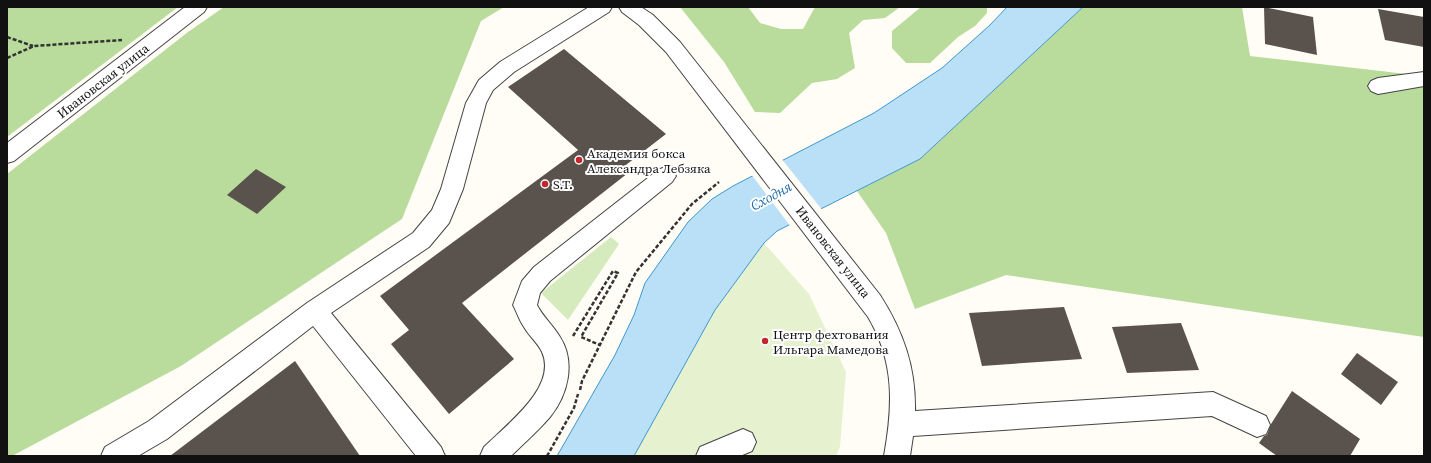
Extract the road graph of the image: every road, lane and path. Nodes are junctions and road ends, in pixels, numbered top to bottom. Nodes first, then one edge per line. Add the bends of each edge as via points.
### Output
1 (198, 7) edge
2 (603, 7) edge
3 (628, 7) edge
4 (7, 37) edge
5 (159, 37) junction
6 (34, 46) junction
7 (7, 58) edge
8 (1424, 79) edge
9 (1378, 86) dead end
10 (7, 155) edge
11 (665, 176) dead end
12 (719, 182) dead end
13 (315, 311) junction
14 (552, 345) junction
15 (600, 346) junction
16 (903, 424) junction
17 (1257, 425) dead end
18 (743, 442) dead end
19 (114, 456) edge
20 (432, 456) edge
21 (493, 456) edge
22 (547, 456) edge
23 (709, 456) edge
24 (897, 456) edge

1 - 5 street, Ивановская улица
2 - 13 street via 507,67 486,85 476,103 452,189 441,216 420,240
3 - 16 street, Ивановская улица via 673,46 872,302 889,333 898,358 903,389
4 - 6 path
5 - 6 path
5 - 10 street, Ивановская улица
6 - 7 path
8 - 9 street
11 - 14 street via 542,274 530,288 526,305 532,320
12 - 15 path via 692,204 636,272
13 - 19 street via 158,430
13 - 20 street
14 - 15 path via 572,338 613,271 618,273 581,337
14 - 21 street via 558,364 554,386 542,406
15 - 22 path via 582,381 574,408
16 - 17 street via 1213,404
16 - 24 street, Ивановская улица
18 - 23 street

